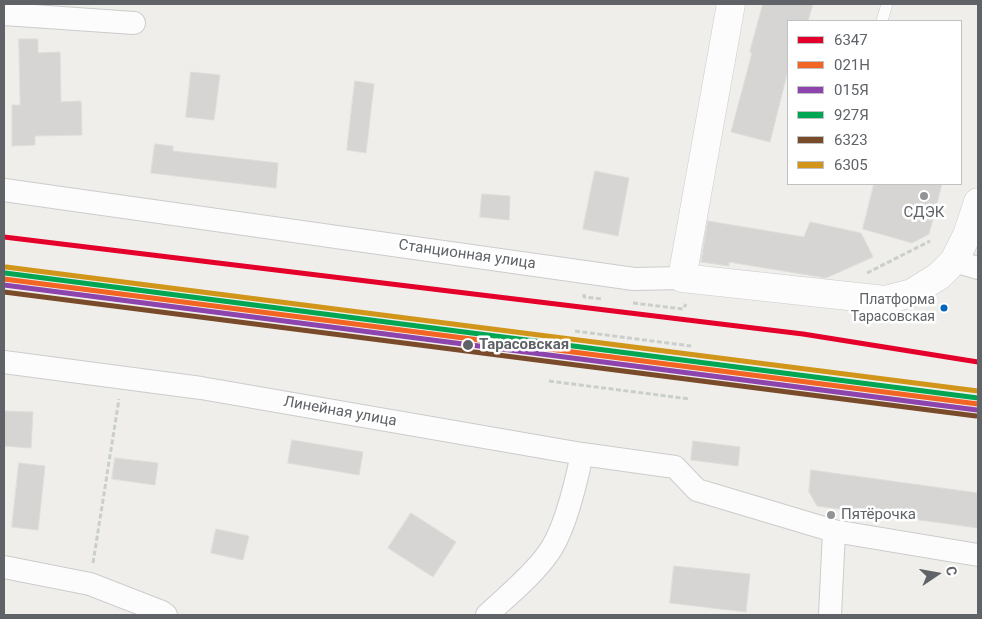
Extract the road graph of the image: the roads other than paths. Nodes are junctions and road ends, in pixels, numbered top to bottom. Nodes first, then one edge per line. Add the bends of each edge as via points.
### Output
1 (5, 4) edge
2 (731, 4) edge
3 (887, 4) edge
4 (4, 15) edge
5 (882, 20) edge
6 (134, 23) dead end
7 (4, 190) edge
8 (978, 202) edge
9 (966, 264) edge
10 (682, 278) junction
11 (4, 362) edge
12 (582, 454) junction
13 (834, 531) junction
14 (978, 555) edge
15 (4, 567) edge
16 (166, 615) edge
17 (487, 615) edge
18 (830, 615) edge

1 - 4 street
2 - 10 street
3 - 5 lane
4 - 6 street
7 - 10 street, Станционная улица via 634,279
8 - 9 street via 967,235
9 - 10 street, Станционная улица via 912,293 885,300
11 - 12 street, Линейная улица via 201,388
12 - 13 street, Линейная улица via 675,467 697,490
12 - 17 street via 574,489 558,536 548,554
13 - 14 street
13 - 18 street
15 - 16 street via 90,584

